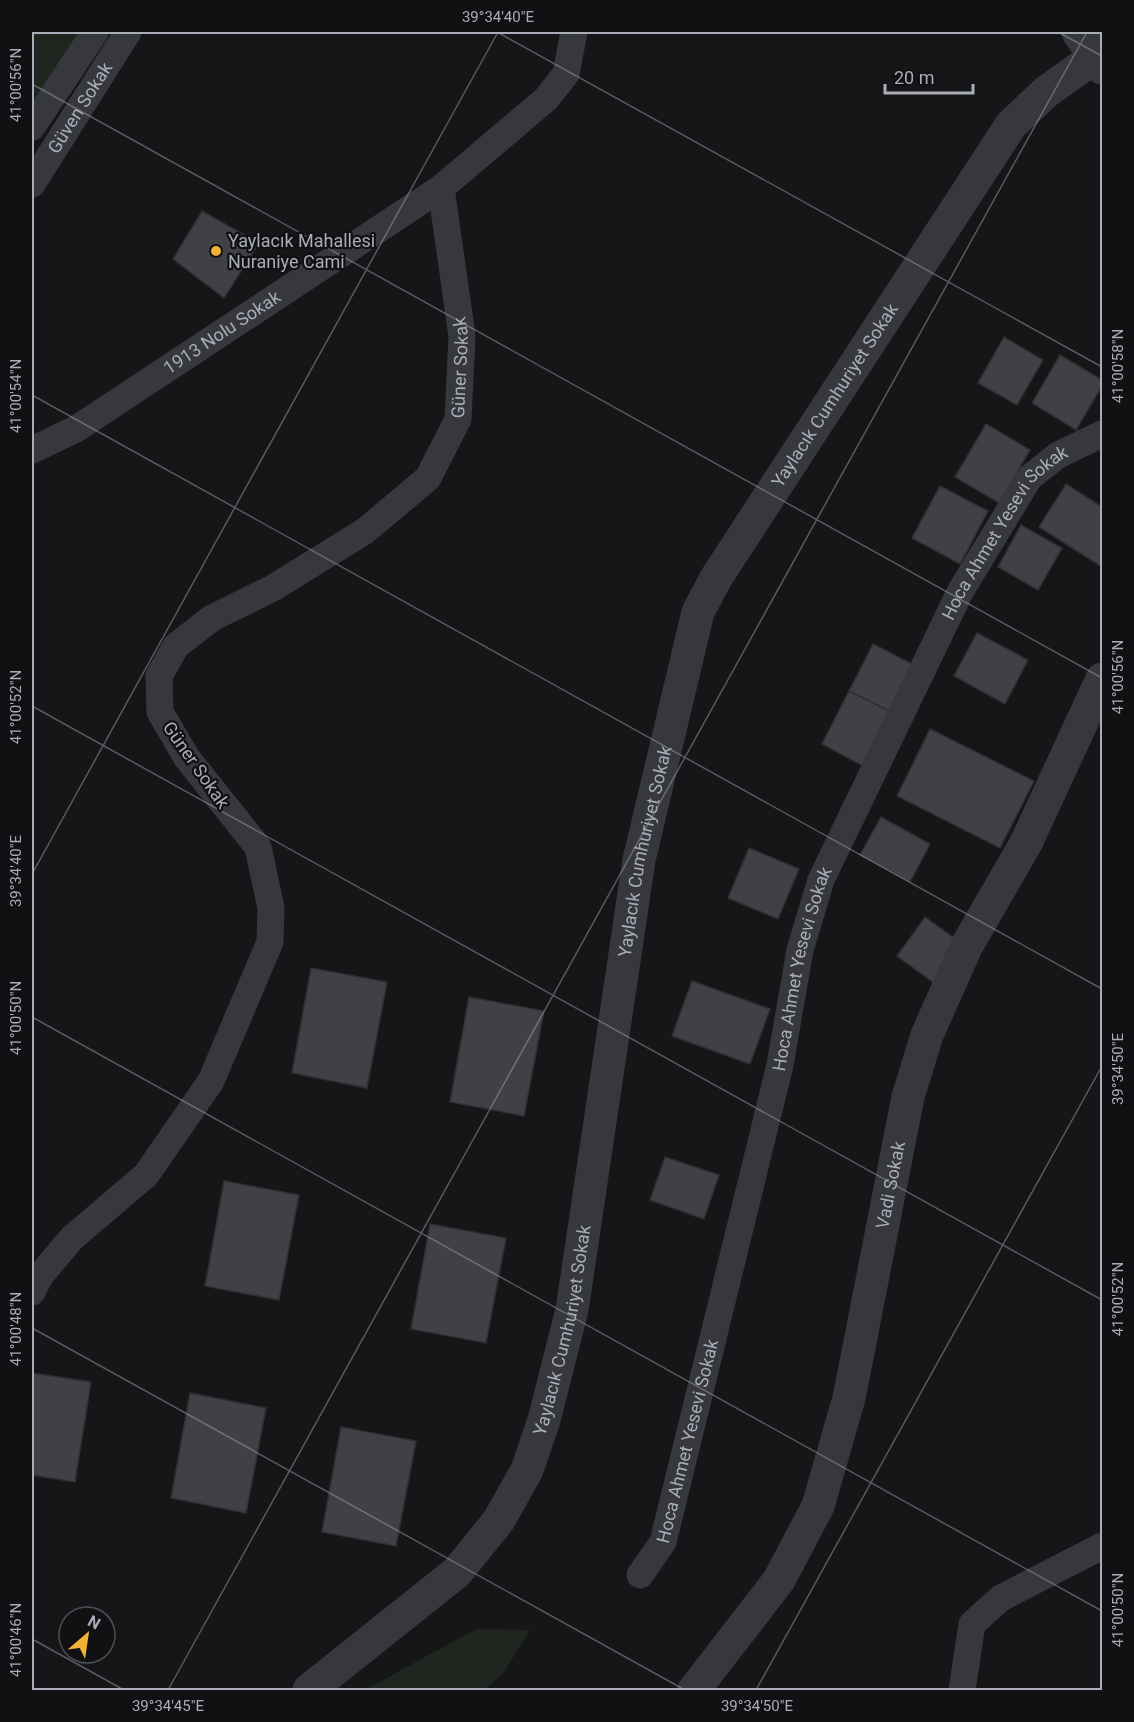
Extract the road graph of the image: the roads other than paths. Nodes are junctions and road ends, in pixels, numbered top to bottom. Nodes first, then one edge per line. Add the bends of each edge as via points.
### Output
1 (94, 32) edge
2 (128, 32) edge
3 (574, 32) edge
4 (1078, 32) edge
5 (1102, 52) edge
6 (1102, 68) edge
7 (32, 127) edge
8 (32, 184) edge
9 (441, 188) junction
10 (1102, 434) edge
11 (32, 450) edge
12 (1102, 679) edge
13 (32, 1292) edge
14 (1102, 1546) edge
15 (640, 1575) dead end
16 (309, 1690) edge
17 (694, 1690) edge
18 (962, 1690) edge

1 - 7 street, Güven Sokak
2 - 8 street, Güven Sokak
3 - 9 street, 1913 Nolu Sokak via 566,74 546,99
4 - 6 street, bridge
5 - 16 street, Yaylacık Cumhuriyet Sokak via 1046,92 1011,125 716,578 698,612 639,860 572,1310 527,1470 499,1520 457,1572
9 - 11 street, 1913 Nolu Sokak via 76,429
9 - 13 street, Güner Sokak via 462,336 458,419 428,478 365,531 273,588 212,618 176,646 159,675 160,712 165,721 187,758 258,847 271,908 270,942 211,1082 146,1175 72,1238 40,1276
10 - 15 street, Hoca Ahmet Yesevi Sokak via 1058,455 1029,478 960,592 821,880 801,950 780,1065 663,1542
12 - 17 street, Vadi Sokak via 1026,843 966,947 927,1035 909,1098 849,1398 818,1506 779,1580
14 - 18 street via 1001,1598 972,1624

